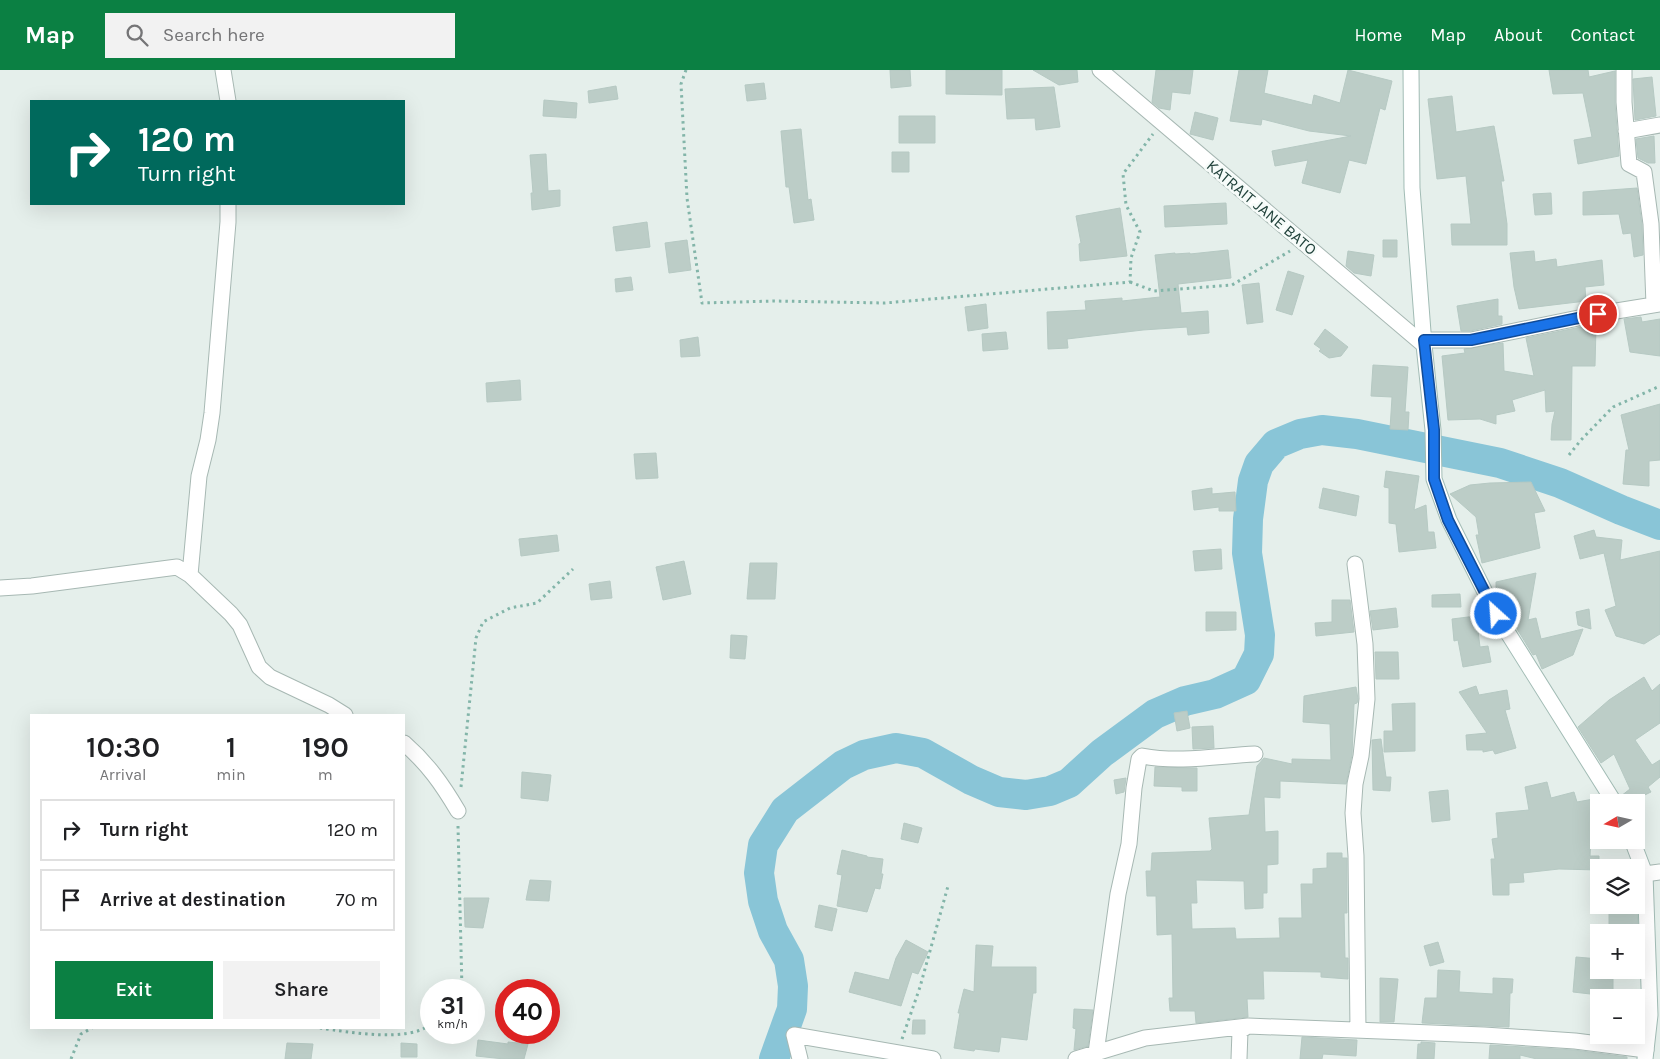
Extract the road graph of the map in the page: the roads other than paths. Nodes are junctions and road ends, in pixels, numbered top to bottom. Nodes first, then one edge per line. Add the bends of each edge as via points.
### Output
1 (223, 70) edge
2 (1100, 70) edge
3 (1411, 70) edge
4 (1624, 70) edge
5 (228, 100) edge
6 (1660, 126) edge
7 (1626, 131) junction
8 (228, 205) edge
9 (1657, 305) edge
10 (1424, 342) junction
11 (1355, 564) dead end
12 (190, 575) junction
13 (0, 588) edge
14 (344, 714) edge
15 (405, 744) edge
16 (1255, 754) dead end
17 (1609, 794) edge
18 (458, 811) road end
19 (1637, 849) edge
20 (1652, 873) edge
21 (1248, 1026) junction
22 (1358, 1030) junction
23 (1096, 1053) junction
24 (1645, 1055) edge
25 (800, 1059) edge
26 (933, 1059) edge
27 (1076, 1059) edge
28 (1239, 1059) edge

1 - 5 street
2 - 10 street, KATRAIT JANE BATO
3 - 10 street via 1412,188
4 - 7 street
6 - 7 street
7 - 9 street via 1629,164 1644,172
8 - 12 street via 212,413 199,476
9 - 10 street via 1471,340
10 - 17 street via 1434,430 1434,479 1448,520 1496,614
11 - 22 street via 1365,644 1367,700 1353,813
12 - 13 street via 177,567
12 - 14 street via 240,626 259,667 270,677
15 - 18 street via 430,768
16 - 23 street via 1193,759 1142,756 1139,759
19 - 20 street
20 - 24 street via 1650,1015
21 - 22 street
21 - 23 street via 1145,1038
21 - 28 street via 1240,1031
22 - 24 street via 1575,1041
23 - 27 street
25 - 26 street via 794,1035

